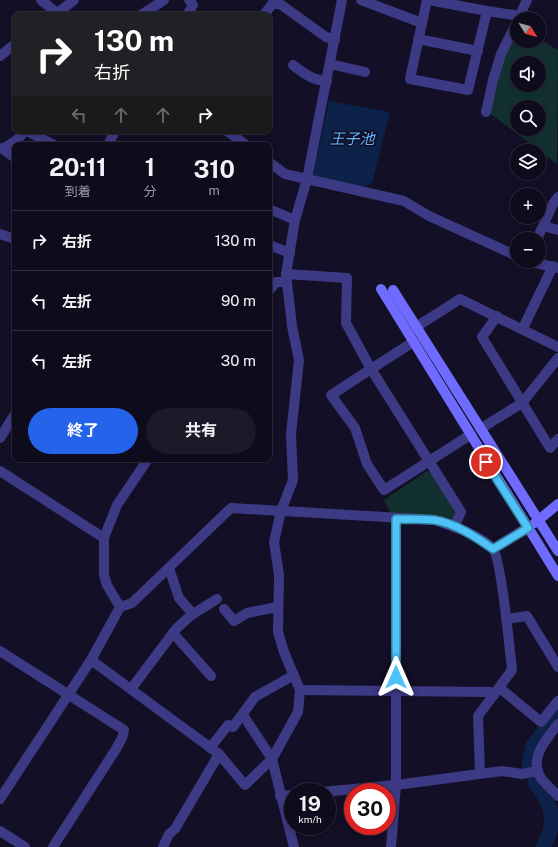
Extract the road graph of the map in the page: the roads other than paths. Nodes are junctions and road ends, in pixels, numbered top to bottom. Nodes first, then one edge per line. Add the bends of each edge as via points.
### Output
1 (41, 0) edge
2 (74, 0) edge
3 (164, 0) edge
4 (189, 0) edge
5 (342, 0) edge
6 (361, 0) edge
7 (428, 0) edge
8 (527, 0) edge
9 (487, 11) junction
10 (54, 12) edge
11 (59, 12) edge
12 (145, 12) edge
13 (189, 12) edge
14 (266, 12) edge
15 (521, 12) edge
16 (510, 17) edge
17 (422, 23) junction
18 (510, 35) edge
19 (418, 39) junction
20 (335, 40) junction
21 (12, 46) edge
22 (478, 51) junction
23 (0, 56) edge
24 (330, 64) junction
25 (293, 65) dead end
26 (365, 72) dead end
27 (327, 81) junction
28 (486, 112) dead end
29 (23, 134) edge
30 (32, 134) edge
31 (231, 134) edge
32 (14, 142) edge
33 (48, 142) edge
34 (242, 142) edge
35 (12, 143) edge
36 (2, 149) edge
37 (12, 156) edge
38 (272, 164) edge
39 (307, 179) junction
40 (558, 197) edge
41 (272, 210) edge
42 (553, 214) edge
43 (295, 220) junction
44 (543, 226) junction
45 (558, 230) edge
46 (540, 232) edge
47 (0, 234) edge
48 (12, 238) edge
49 (272, 246) edge
50 (290, 253) junction
51 (510, 253) edge
52 (555, 267) edge
53 (286, 278) junction
54 (272, 287) edge
55 (381, 289) dead end
56 (393, 290) dead end
57 (497, 316) junction
58 (416, 326) junction
59 (523, 328) junction
60 (413, 342) junction
61 (558, 347) edge
62 (558, 358) edge
63 (371, 369) junction
64 (522, 403) junction
65 (12, 419) edge
66 (480, 429) junction
67 (470, 435) junction
68 (0, 438) edge
69 (558, 439) edge
70 (428, 461) junction
71 (146, 462) edge
72 (0, 471) edge
73 (558, 504) edge
74 (281, 511) junction
75 (396, 519) junction
76 (539, 520) junction
77 (454, 527) junction
78 (528, 528) junction
79 (104, 538) junction
80 (493, 549) junction
81 (558, 551) edge
82 (169, 568) junction
83 (558, 576) edge
84 (217, 599) dead end
85 (120, 607) junction
86 (277, 607) junction
87 (224, 609) dead end
88 (193, 614) junction
89 (506, 619) junction
90 (173, 633) junction
91 (0, 651) edge
92 (91, 660) junction
93 (558, 667) edge
94 (294, 675) junction
95 (211, 676) dead end
96 (130, 689) junction
97 (300, 690) junction
98 (497, 691) junction
99 (397, 692) junction
100 (68, 694) junction
101 (558, 701) edge
102 (243, 715) junction
103 (558, 724) edge
104 (214, 751) junction
105 (272, 759) junction
106 (538, 771) junction
107 (480, 773) junction
108 (396, 785) joint
109 (280, 796) junction
110 (284, 796) edge
111 (558, 796) edge
112 (0, 799) edge
113 (0, 831) edge
114 (392, 835) edge
115 (25, 847) edge
116 (53, 847) edge
117 (163, 847) edge
118 (294, 847) edge
119 (391, 847) edge

1 - 10 street
2 - 11 street
3 - 12 street
4 - 13 street via 193,5
5 - 20 street
6 - 17 street
7 - 9 street
7 - 17 street
8 - 15 street
9 - 16 street
9 - 22 street
14 - 20 street via 272,4 280,4 326,37
17 - 19 street
18 - 28 street via 501,54
19 - 22 street
19 - 22 street via 410,79 468,90
20 - 24 street
21 - 23 street
24 - 26 street
24 - 27 street
25 - 27 street via 320,81
27 - 39 street
29 - 32 street
30 - 33 street
31 - 34 street
35 - 36 street
36 - 37 street
38 - 39 street via 285,174
39 - 43 street
39 - 51 street via 404,201 429,216
40 - 42 street
41 - 43 street
42 - 44 street
43 - 50 street
44 - 45 street
44 - 46 street
47 - 48 street
49 - 50 street
50 - 53 street
52 - 59 street
53 - 54 street via 276,282
53 - 63 street via 347,278 346,322
53 - 74 street via 299,360 291,434 293,480
55 - 60 street
56 - 58 street
57 - 58 street via 460,299
57 - 59 street
57 - 64 street via 482,337
58 - 66 street
59 - 61 street
60 - 63 street
60 - 67 street
62 - 64 street
63 - 70 street
63 - 70 street via 331,394 355,428 367,464 384,490
64 - 66 street
64 - 69 street via 550,448
65 - 68 street
66 - 76 street
67 - 70 street
67 - 78 street
70 - 77 street via 461,512
71 - 79 street via 117,505
72 - 79 street
73 - 76 street
74 - 75 street
74 - 82 street via 231,508
74 - 86 street via 274,542 279,575
75 - 77 street via 435,520
75 - 99 street
76 - 78 street
76 - 81 street
77 - 80 street
78 - 80 street
78 - 83 street
79 - 85 street via 104,575
80 - 89 street via 500,571
82 - 85 street via 132,603
82 - 88 street via 179,598
84 - 88 street
85 - 92 street
86 - 87 street via 247,613 234,621
86 - 94 street via 278,632
88 - 90 street
89 - 93 street via 527,616
89 - 98 street via 512,670
90 - 95 street
90 - 96 street
91 - 100 street
92 - 96 street
92 - 100 street
94 - 97 street
94 - 102 street via 255,697
96 - 104 street
97 - 99 street
97 - 105 street via 298,712
98 - 99 street
98 - 101 street via 541,722
98 - 107 street via 478,716
99 - 108 street
100 - 112 street
100 - 116 street via 124,730 116,749
102 - 104 street via 233,727 228,726
102 - 105 street
103 - 106 street via 541,747 537,759
104 - 105 street via 245,785
104 - 117 street via 175,830
105 - 109 street
106 - 107 street via 522,774 502,771
106 - 111 street via 541,778
107 - 108 street
109 - 110 street
109 - 118 street
113 - 115 street
114 - 119 street

